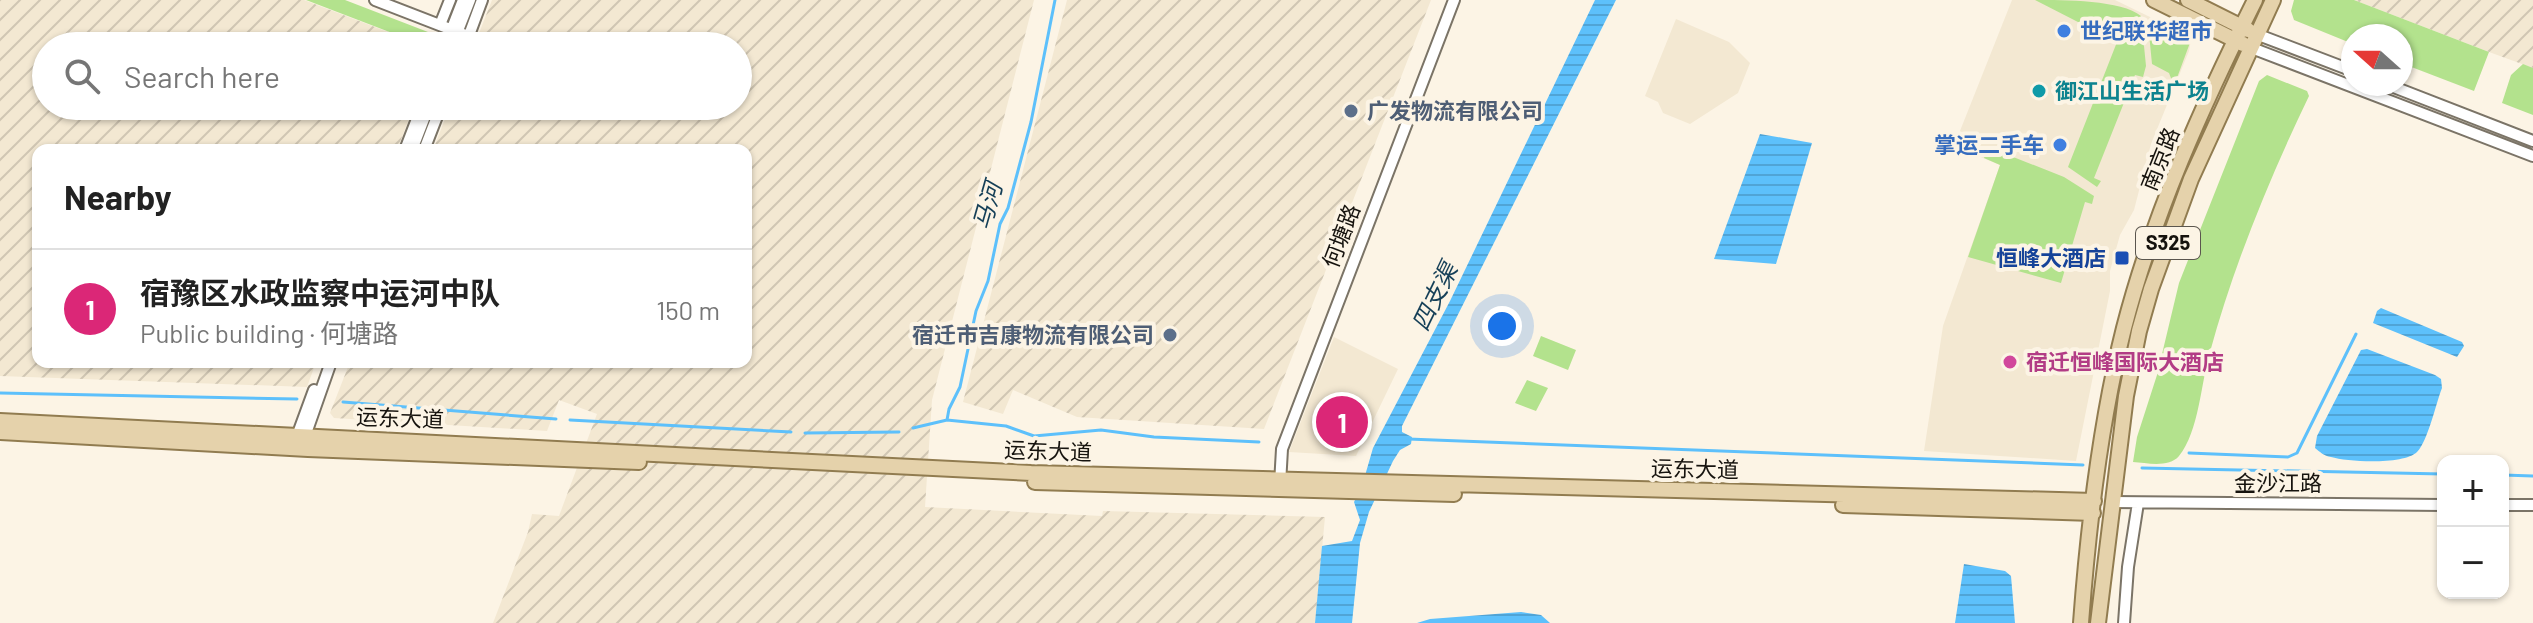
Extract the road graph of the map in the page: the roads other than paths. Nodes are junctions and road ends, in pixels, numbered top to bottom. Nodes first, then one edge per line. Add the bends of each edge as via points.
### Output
1 (375, 0) edge
2 (450, 0) edge
3 (463, 0) edge
4 (470, 0) edge
5 (482, 0) edge
6 (1454, 0) edge
7 (2154, 0) edge
8 (2188, 0) edge
9 (2255, 0) edge
10 (2273, 0) edge
11 (454, 32) edge
12 (456, 32) edge
13 (456, 32) edge
14 (456, 32) edge
15 (457, 32) edge
16 (2246, 37) junction
17 (2341, 67) edge
18 (2413, 94) edge
19 (417, 120) edge
20 (424, 120) edge
21 (436, 120) edge
22 (2533, 141) edge
23 (407, 144) edge
24 (414, 144) edge
25 (426, 144) edge
26 (2533, 156) edge
27 (322, 368) edge
28 (329, 368) edge
29 (0, 421) edge
30 (0, 432) edge
31 (299, 443) junction
32 (1280, 485) junction
33 (2112, 502) junction
34 (2138, 503) junction
35 (2437, 505) edge
36 (2509, 505) edge
37 (2533, 505) edge
38 (2094, 507) junction
39 (2081, 623) edge
40 (2098, 623) edge
41 (2124, 623) edge

1 - 11 street
2 - 12 street
3 - 13 street
4 - 14 street
5 - 15 street
6 - 32 street, 何塘路 via 1282,449
7 - 16 main road
8 - 16 main road
9 - 16 main road, 南京路 / S325
10 - 16 main road, 南京路 / S325
16 - 17 street
16 - 26 street
16 - 33 main road, 南京路 / S325 via 2151,289 2126,396
16 - 38 main road, 南京路 / S325 via 2177,173 2137,282 2110,394
18 - 22 street
19 - 23 street
20 - 24 street
21 - 25 street
27 - 31 street
28 - 31 street
29 - 31 main road, 运东大道
30 - 31 main road, 运东大道
31 - 32 main road, 运东大道 via 1059,483
32 - 38 main road, 运东大道
33 - 34 street, 金沙江路
33 - 40 main road, 南京路 / S325
34 - 35 street, 金沙江路
34 - 41 street
36 - 37 street
38 - 39 main road, 南京路 / S325

